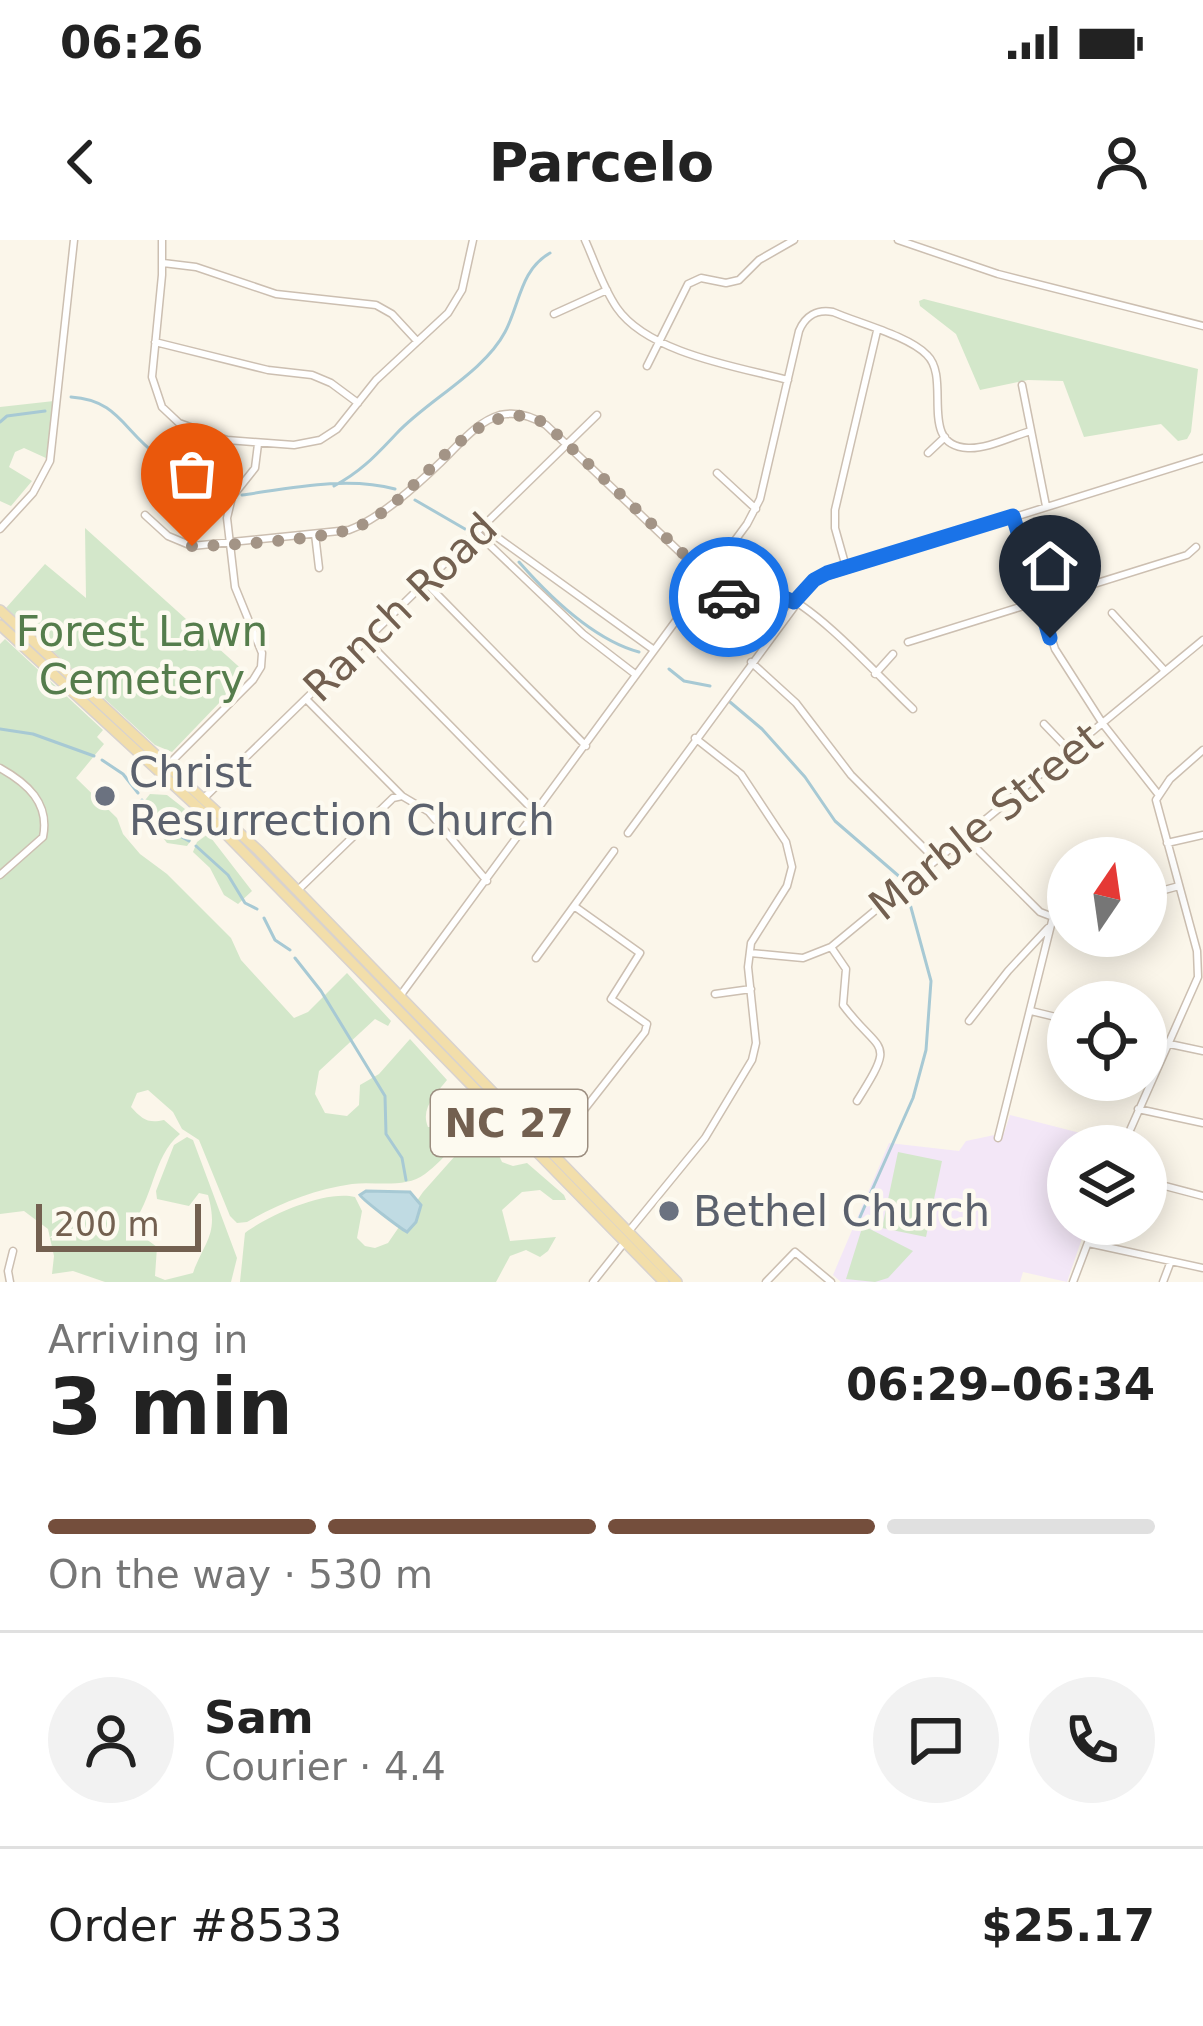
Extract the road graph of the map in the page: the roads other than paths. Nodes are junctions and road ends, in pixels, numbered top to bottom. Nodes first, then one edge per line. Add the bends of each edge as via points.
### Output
1 (74, 240) edge
2 (162, 240) edge
3 (472, 240) edge
4 (585, 240) edge
5 (794, 240) edge
6 (898, 240) edge
7 (163, 263) junction
8 (607, 290) junction
9 (554, 314) dead end
10 (1203, 326) edge
11 (877, 330) junction
12 (662, 340) junction
13 (417, 341) junction
14 (155, 342) junction
15 (647, 366) dead end
16 (788, 380) junction
17 (1022, 386) dead end
18 (358, 403) junction
19 (597, 415) dead end
20 (1031, 430) junction
21 (945, 437) junction
22 (258, 444) junction
23 (567, 445) junction
24 (928, 453) dead end
25 (1203, 458) edge
26 (717, 473) dead end
27 (1046, 506) junction
28 (756, 509) junction
29 (145, 514) dead end
30 (1013, 516) junction
31 (0, 529) edge
32 (480, 530) junction
33 (315, 534) junction
34 (230, 543) junction
35 (1196, 547) dead end
36 (846, 567) junction
37 (319, 568) dead end
38 (707, 578) junction
39 (426, 583) junction
40 (794, 602) junction
41 (1039, 602) junction
42 (0, 610) edge
43 (1112, 613) dead end
44 (0, 625) edge
45 (367, 640) junction
46 (1203, 640) edge
47 (908, 642) dead end
48 (20, 643) junction
49 (654, 650) junction
50 (892, 654) dead end
51 (751, 662) junction
52 (1165, 671) junction
53 (875, 674) junction
54 (637, 675) junction
55 (79, 683) junction
56 (306, 699) junction
57 (913, 709) dead end
58 (1044, 724) dead end
59 (1103, 724) junction
60 (695, 738) junction
61 (586, 746) junction
62 (1203, 750) edge
63 (1070, 751) junction
64 (0, 768) edge
65 (164, 769) junction
66 (1158, 794) junction
67 (402, 796) junction
68 (203, 799) junction
69 (536, 813) junction
70 (628, 833) dead end
71 (1203, 835) edge
72 (964, 837) junction
73 (1166, 837) edge
74 (1167, 843) joint
75 (614, 850) dead end
76 (936, 860) junction
77 (0, 875) edge
78 (487, 881) junction
79 (1179, 886) junction
80 (1167, 889) edge
81 (297, 891) junction
82 (574, 906) junction
83 (1047, 917) edge
84 (1047, 927) edge
85 (1199, 940) edge
86 (1047, 941) edge
87 (831, 947) junction
88 (749, 952) junction
89 (536, 958) dead end
90 (751, 989) junction
91 (1199, 992) edge
92 (715, 994) dead end
93 (397, 1000) junction
94 (1030, 1010) junction
95 (1047, 1014) edge
96 (969, 1022) dead end
97 (1167, 1043) joint
98 (1203, 1051) edge
99 (856, 1101) dead end
100 (1141, 1101) edge
101 (1138, 1108) junction
102 (1203, 1124) edge
103 (1131, 1125) edge
104 (998, 1138) dead end
105 (551, 1152) junction
106 (1167, 1186) edge
107 (1203, 1196) edge
108 (627, 1237) junction
109 (1087, 1245) edge
110 (1097, 1245) edge
111 (13, 1251) dead end
112 (1171, 1261) junction
113 (1203, 1268) edge
114 (10, 1282) edge
115 (592, 1282) edge
116 (664, 1282) edge
117 (675, 1282) edge
118 (766, 1282) edge
119 (831, 1282) edge
120 (1073, 1282) edge
121 (1163, 1282) edge

1 - 31 street via 50,461
2 - 7 street
3 - 13 street via 458,299
4 - 8 street
5 - 12 street via 739,280 688,284
6 - 10 street
7 - 13 street via 276,294 376,305
7 - 14 street
8 - 9 street
8 - 12 street via 629,322
11 - 16 street via 833,312 809,316
11 - 21 street via 934,364
11 - 36 street via 835,510
12 - 15 street
12 - 16 street
13 - 18 street
14 - 18 street via 312,375
14 - 22 street via 152,385 166,412 186,426
16 - 28 street
17 - 20 street
18 - 22 street via 320,440
19 - 23 street, Ranch Road
20 - 21 street via 971,448
20 - 27 street
21 - 24 street
22 - 34 street via 255,467 230,504
23 - 32 street, Ranch Road
23 - 33 street via 534,418 496,416 370,520
23 - 38 street
25 - 27 street
26 - 28 street
27 - 30 street
28 - 38 street
29 - 34 street via 186,545
30 - 36 street
30 - 41 street
32 - 39 street, Ranch Road
32 - 49 street
32 - 54 street via 583,634
33 - 34 street
33 - 37 street
34 - 65 street via 260,667
35 - 41 street
36 - 40 street via 814,580
38 - 40 street via 734,598 770,592
38 - 49 street
39 - 45 street, Ranch Road
39 - 61 street
40 - 51 street
40 - 53 street
41 - 47 street
41 - 59 street via 1055,649
42 - 55 main road, NC 27
43 - 52 street
44 - 48 main road, NC 27
45 - 56 street, Ranch Road
45 - 69 street
46 - 52 street, Marble Street
48 - 55 main road
48 - 65 main road, NC 27
49 - 54 street
50 - 53 street
51 - 60 street
51 - 76 street
52 - 59 street, Marble Street
53 - 57 street
54 - 61 street
55 - 65 main road, NC 27
56 - 67 street
56 - 68 street, Ranch Road
58 - 63 street
59 - 63 street, Marble Street
59 - 66 street
60 - 70 street
60 - 88 street via 741,774 789,849 790,877
61 - 69 street
62 - 66 street
63 - 72 street, Marble Street
64 - 77 street via 28,784 46,828
65 - 68 main road, NC 27
65 - 93 main road, NC 27
66 - 73 street
67 - 78 street via 429,812
67 - 81 street
68 - 81 main road, NC 27
69 - 78 street
71 - 74 street
72 - 76 street, Marble Street
72 - 83 street
74 - 79 street
75 - 82 street
76 - 87 street, Marble Street
78 - 93 street
79 - 80 street
79 - 85 street
81 - 93 main road, NC 27
82 - 89 street
82 - 105 street via 640,953 611,999 647,1029
84 - 96 street
85 - 91 street
86 - 94 street
87 - 88 street, Marble Street via 803,958
87 - 99 street via 846,969 843,1005 882,1052
88 - 90 street
90 - 92 street
90 - 108 street via 752,1060 709,1133
91 - 97 street
93 - 105 main road, NC 27
93 - 108 main road, NC 27
94 - 95 street
94 - 104 street
97 - 98 street
100 - 101 street
101 - 102 street
101 - 103 street
105 - 108 main road, NC 27
106 - 107 street
108 - 115 street
108 - 116 main road, NC 27
108 - 117 main road, NC 27
109 - 120 street
110 - 112 street
111 - 114 street
112 - 113 street
112 - 121 street
118 - 119 street via 795,1252

